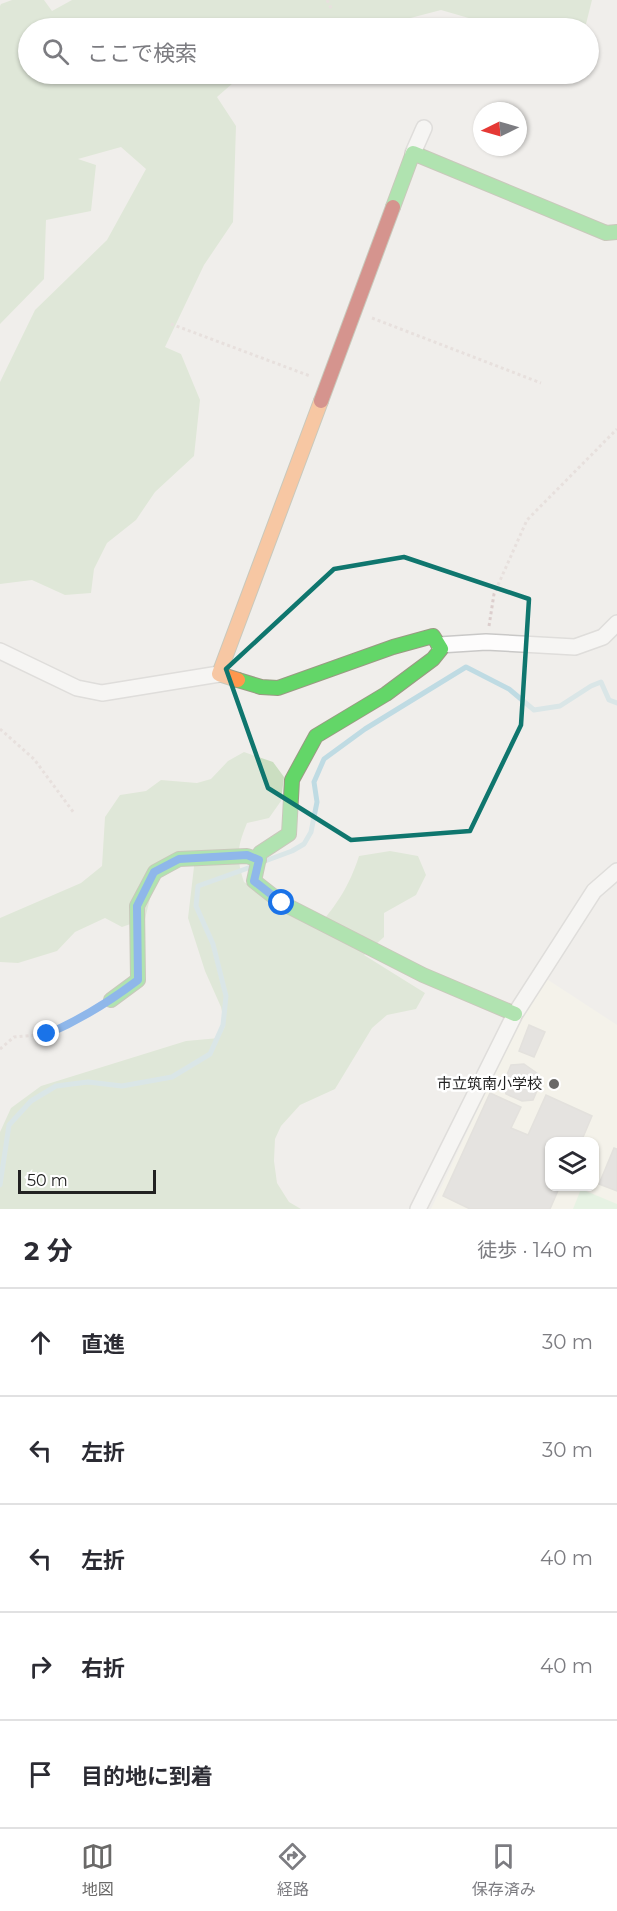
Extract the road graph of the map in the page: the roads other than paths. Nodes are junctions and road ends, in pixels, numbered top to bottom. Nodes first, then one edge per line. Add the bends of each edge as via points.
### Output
1 (424, 128) dead end
2 (413, 153) junction
3 (617, 232) edge
4 (617, 623) edge
5 (440, 645) junction
6 (0, 651) edge
7 (219, 674) junction
8 (259, 860) junction
9 (617, 871) edge
10 (111, 1000) road end
11 (515, 1014) junction
12 (418, 1209) edge

1 - 2 street
2 - 3 street via 606,233
2 - 7 street
4 - 5 street via 603,637 575,646 486,642
5 - 7 street via 433,636 278,688
5 - 8 street via 433,659 386,694 316,736 292,780 290,834 260,852
6 - 7 street via 77,688 102,693
8 - 10 street via 247,855 179,859 154,872 137,906 138,980
8 - 11 street via 254,881 282,903 423,975
9 - 11 street via 594,891
11 - 12 street

